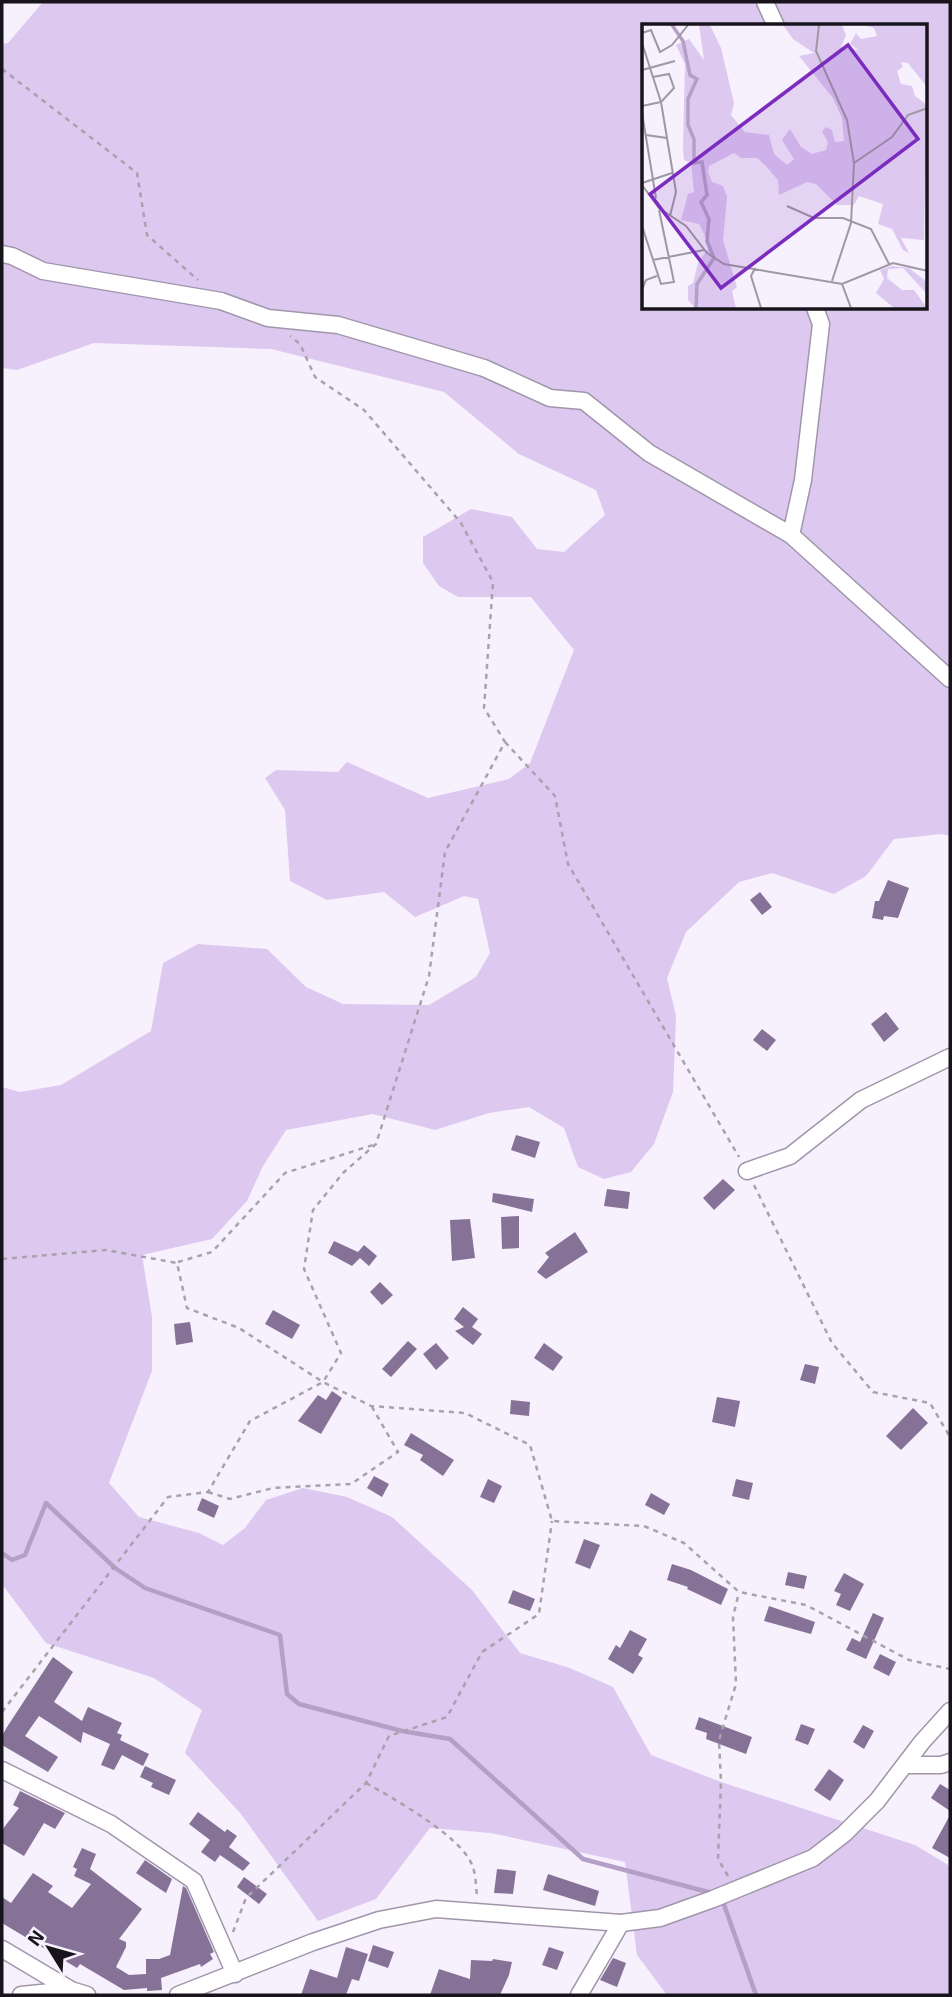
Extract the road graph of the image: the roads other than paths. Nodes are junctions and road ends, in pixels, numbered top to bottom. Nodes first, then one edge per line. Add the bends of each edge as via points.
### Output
1 (765, 2) edge
2 (775, 24) edge
3 (2, 254) edge
4 (816, 310) edge
5 (791, 535) junction
6 (950, 679) edge
7 (950, 1057) edge
8 (747, 1171) road end
9 (950, 1711) edge
10 (950, 1762) edge
11 (906, 1765) junction
12 (2, 1770) edge
13 (621, 1923) junction
14 (2, 1949) edge
15 (235, 1974) junction
16 (79, 1992) edge
17 (21, 1995) edge
18 (178, 1995) edge
19 (579, 1995) edge

1 - 2 street
3 - 5 street via 43,271 221,301 268,318 338,325 484,368 550,398 584,401 649,453
4 - 5 street via 821,324 803,480
5 - 6 street
7 - 8 street via 862,1100 790,1156
9 - 11 street
10 - 11 street
11 - 13 street via 877,1801 813,1858 660,1918
12 - 15 street via 111,1824 194,1881
13 - 15 street via 436,1909 379,1920
13 - 19 street
14 - 16 street
15 - 18 street
16 - 17 street

